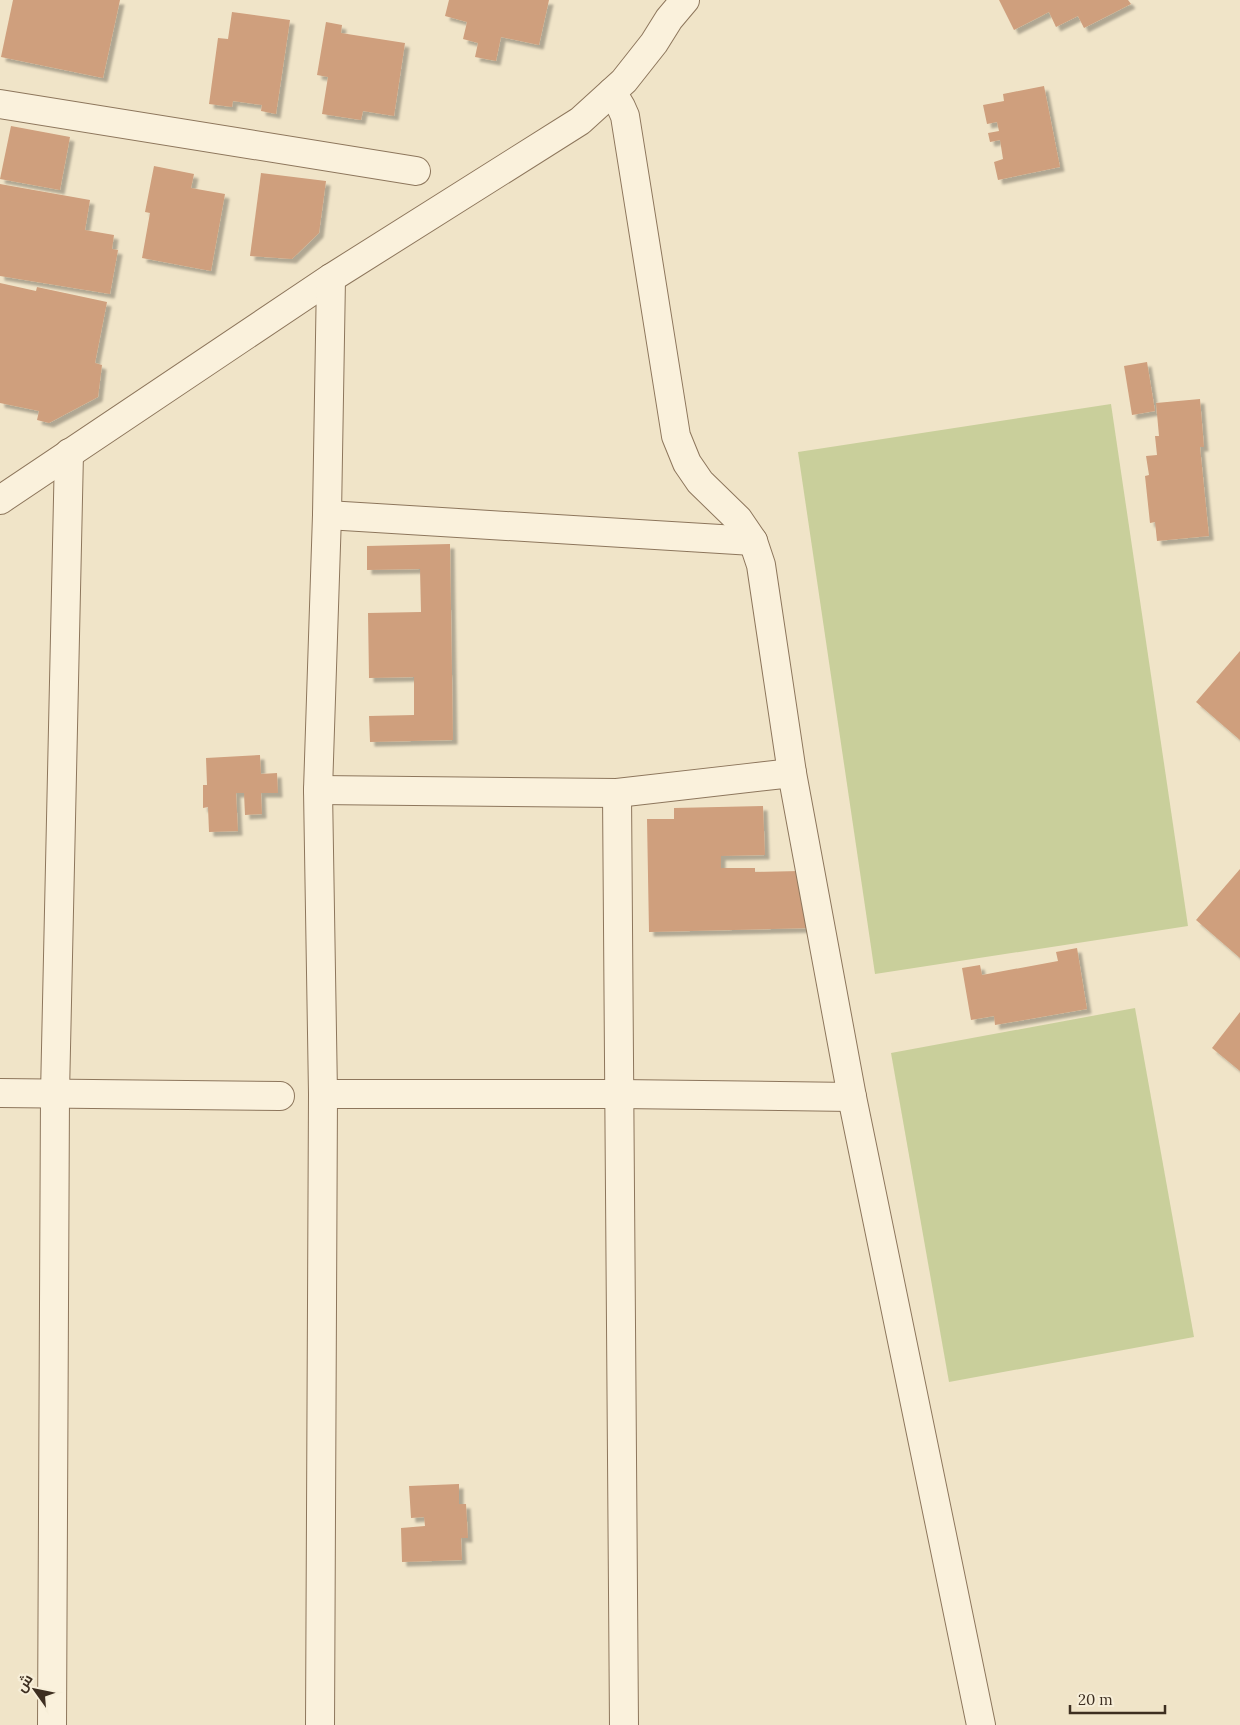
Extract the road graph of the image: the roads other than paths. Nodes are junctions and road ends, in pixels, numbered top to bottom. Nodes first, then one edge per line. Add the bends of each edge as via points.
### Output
1 (684, 0) edge
2 (612, 92) junction
3 (0, 104) edge
4 (416, 171) dead end
5 (330, 278) junction
6 (69, 454) junction
7 (0, 500) edge
8 (327, 515) junction
9 (753, 541) junction
10 (792, 773) junction
11 (318, 790) junction
12 (617, 793) junction
13 (0, 1093) edge
14 (55, 1094) junction
15 (323, 1094) junction
16 (620, 1094) junction
17 (280, 1096) dead end
18 (852, 1097) junction
19 (52, 1725) edge
20 (320, 1725) edge
21 (624, 1725) edge
22 (981, 1725) edge

1 - 2 street via 654,43
2 - 5 street via 559,135
2 - 9 street via 625,116 676,436 687,463 700,482 738,519
3 - 4 street
5 - 6 street
5 - 8 street
6 - 7 street
6 - 14 street
8 - 9 street
8 - 11 street
9 - 10 street via 761,565
10 - 12 street
10 - 18 street
11 - 12 street
11 - 15 street
12 - 16 street
13 - 14 street
14 - 17 street
14 - 19 street
15 - 16 street
15 - 20 street
16 - 18 street
16 - 21 street
18 - 22 street

